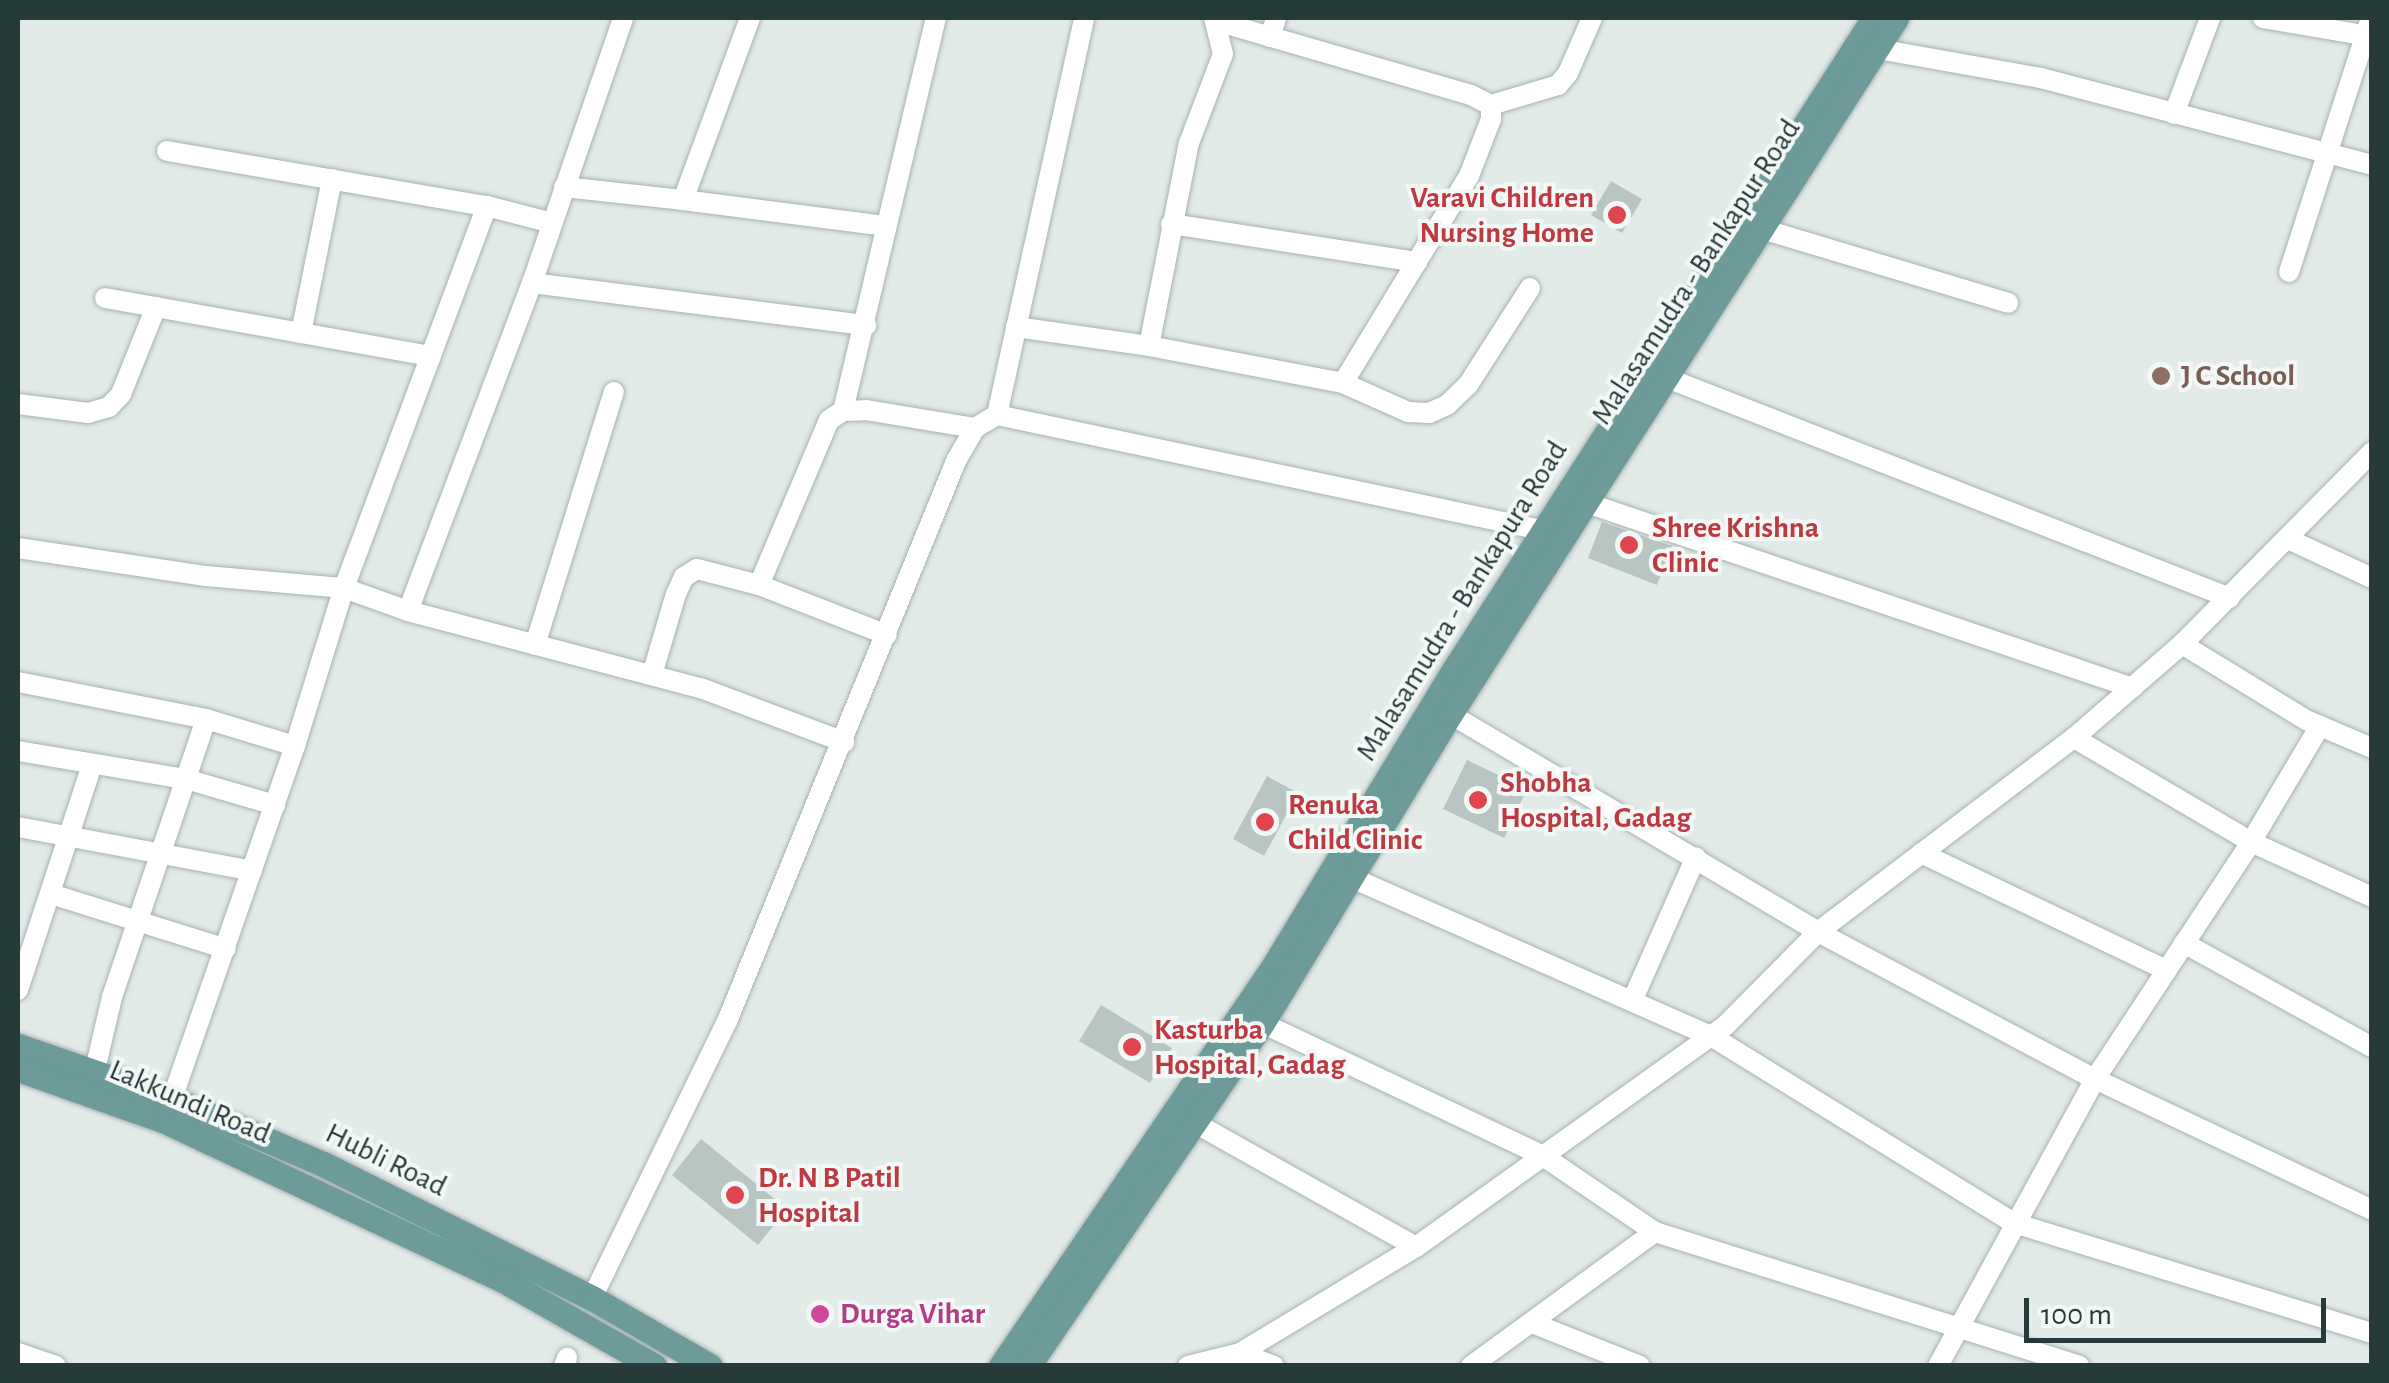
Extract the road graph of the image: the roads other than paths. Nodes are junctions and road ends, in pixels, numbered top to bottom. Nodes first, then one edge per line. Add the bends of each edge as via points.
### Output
1 (623, 18) edge
2 (750, 18) edge
3 (936, 18) edge
4 (1592, 18) edge
5 (1874, 18) edge
6 (1896, 18) edge
7 (2210, 18) edge
8 (2263, 18) edge
9 (1080, 20) edge
10 (1215, 20) edge
11 (1273, 27) edge
12 (2370, 27) edge
13 (1878, 48) junction
14 (1491, 105) junction
15 (2174, 114) junction
16 (168, 151) dead end
17 (2326, 152) junction
18 (2372, 164) edge
19 (332, 179) junction
20 (564, 187) junction
21 (684, 200) junction
22 (487, 206) junction
23 (552, 223) junction
24 (1170, 224) junction
25 (886, 226) junction
26 (1762, 229) junction
27 (1416, 262) junction
28 (2289, 272) dead end
29 (532, 282) junction
30 (1530, 288) dead end
31 (106, 298) dead end
32 (2008, 303) dead end
33 (156, 308) junction
34 (866, 325) junction
35 (1016, 327) junction
36 (301, 333) junction
37 (1149, 346) junction
38 (430, 356) junction
39 (1667, 378) junction
40 (1343, 383) junction
41 (614, 392) dead end
42 (18, 404) edge
43 (842, 411) junction
44 (997, 414) junction
45 (975, 428) junction
46 (2372, 452) edge
47 (1587, 503) junction
48 (1546, 532) junction
49 (2290, 540) junction
50 (18, 548) edge
51 (2372, 578) edge
52 (758, 585) junction
53 (344, 588) junction
54 (2230, 598) junction
55 (408, 611) junction
56 (887, 635) junction
57 (535, 644) junction
58 (2182, 644) junction
59 (652, 675) junction
60 (18, 682) edge
61 (2133, 688) junction
62 (1450, 714) junction
63 (206, 720) junction
64 (2320, 726) junction
65 (2074, 738) junction
66 (844, 742) junction
67 (295, 746) junction
68 (2372, 748) edge
69 (18, 750) edge
70 (92, 765) junction
71 (186, 779) junction
72 (275, 805) junction
73 (18, 827) edge
74 (70, 836) junction
75 (2251, 842) junction
76 (1921, 853) junction
77 (160, 856) junction
78 (1696, 857) junction
79 (252, 871) junction
80 (1350, 877) junction
81 (51, 894) junction
82 (2372, 897) edge
83 (137, 923) junction
84 (1818, 932) junction
85 (2184, 944) junction
86 (226, 948) junction
87 (2166, 970) junction
88 (18, 990) edge
89 (1632, 999) junction
90 (1262, 1024) junction
91 (1711, 1036) junction
92 (18, 1046) edge
93 (2372, 1047) edge
94 (18, 1069) edge
95 (94, 1074) junction
96 (2095, 1078) junction
97 (172, 1100) junction
98 (1195, 1123) junction
99 (1542, 1156) junction
100 (2372, 1210) edge
101 (2014, 1223) junction
102 (1655, 1232) junction
103 (1416, 1246) junction
104 (592, 1298) junction
105 (1532, 1323) junction
106 (1959, 1325) junction
107 (2372, 1332) edge
108 (1240, 1353) junction
109 (21, 1358) edge
110 (56, 1366) edge
111 (654, 1366) edge
112 (710, 1366) edge
113 (1001, 1366) edge
114 (1028, 1366) edge
115 (1188, 1366) edge
116 (1274, 1366) edge
117 (1471, 1366) edge
118 (1640, 1366) edge
119 (1938, 1366) edge
120 (2079, 1366) edge

1 - 20 street
2 - 21 street
3 - 25 street
4 - 14 street via 1558,84
5 - 48 main road, Malasamudra - Bankapura Road
6 - 13 main road, Malasamudra - Bankapur Road
7 - 15 street
8 - 12 street
9 - 35 street
10 - 11 street
10 - 24 street via 1223,54 1190,143
11 - 14 street
12 - 17 street
13 - 15 street via 2041,78
13 - 26 main road, Malasamudra - Bankapur Road
14 - 27 street via 1470,176
15 - 17 street
16 - 19 street
17 - 18 street
17 - 28 street
19 - 22 street
19 - 36 street
20 - 21 street
20 - 23 street
21 - 25 street
22 - 23 street
22 - 38 street
23 - 29 street
24 - 27 street
24 - 37 street
25 - 34 street
26 - 32 street
26 - 39 main road, Malasamudra - Bankapur Road
27 - 40 street
29 - 34 street
29 - 55 street
30 - 40 street via 1468,385 1447,405 1408,412
31 - 33 street
33 - 36 street
33 - 42 street via 122,394 109,407 88,413
34 - 43 street
35 - 37 street
35 - 44 street
36 - 38 street
37 - 40 street
38 - 53 street
39 - 47 main road, Malasamudra - Bankapur Road
39 - 54 street
41 - 57 street
43 - 45 street
43 - 52 street via 820,434
44 - 45 street
44 - 48 street
45 - 56 street
46 - 49 street
47 - 61 street
47 - 62 main road, Malasamudra - Bankapur Road
48 - 113 main road, Malasamudra - Bankapura Road via 1275,964
49 - 51 street
49 - 54 street
50 - 53 street
52 - 56 street
52 - 59 street via 711,570 684,577
53 - 55 street
53 - 67 street
54 - 58 street
55 - 57 street
56 - 66 street
57 - 59 street
58 - 61 street
58 - 64 street
59 - 66 street
60 - 63 street
61 - 65 street
62 - 78 street
62 - 80 main road, Malasamudra - Bankapur Road
63 - 67 street
63 - 71 street
64 - 68 street
64 - 75 street
65 - 75 street
65 - 76 street
66 - 104 street via 728,1020
67 - 72 street
69 - 70 street
70 - 71 street
70 - 74 street
71 - 72 street
71 - 77 street
72 - 79 street
73 - 74 street
74 - 77 street
74 - 81 street
75 - 82 street
75 - 85 street
76 - 84 street
76 - 87 street
77 - 79 street
77 - 83 street
78 - 84 street
78 - 89 street
79 - 86 street
80 - 89 street
80 - 90 main road, Malasamudra - Bankapur Road
81 - 83 street
81 - 88 street
83 - 86 street
83 - 95 street
84 - 91 street
84 - 96 street
85 - 87 street
85 - 93 street
86 - 97 street
87 - 96 street
89 - 91 street
90 - 98 main road, Malasamudra - Bankapur Road
90 - 99 street
91 - 99 street
91 - 101 street
92 - 95 main road, Hubli Road
94 - 111 main road, Lakkundi Road via 165,1121 502,1280
95 - 97 main road, Hubli Road
96 - 100 street
96 - 101 street
97 - 104 main road, Hubli Road via 324,1164
98 - 103 street
98 - 114 main road, Malasamudra - Bankapur Road
99 - 102 street
99 - 103 street
101 - 106 street
101 - 107 street
102 - 105 street
102 - 106 street
103 - 108 street
104 - 112 main road, Hubli Road
105 - 117 street
105 - 118 street
106 - 119 street
106 - 120 street
108 - 115 street
108 - 116 street
109 - 110 street

